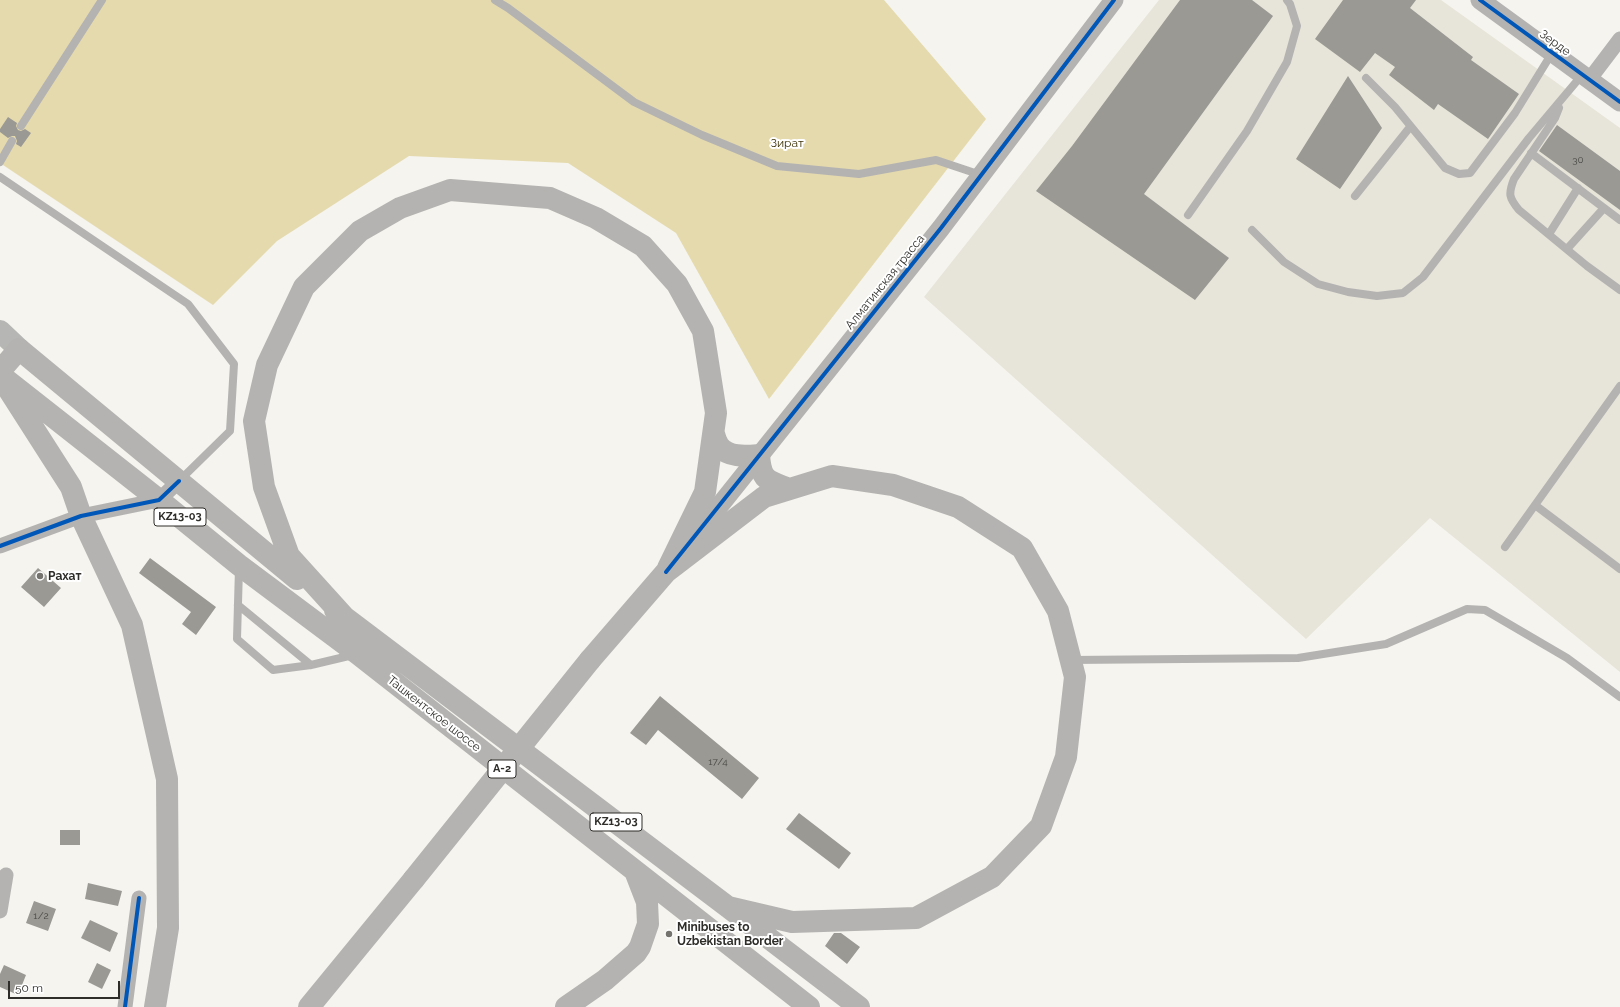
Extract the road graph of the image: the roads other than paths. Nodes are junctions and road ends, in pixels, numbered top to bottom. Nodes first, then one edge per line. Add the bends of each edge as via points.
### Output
1 (102, 0) edge
2 (495, 0) edge
3 (1114, 0) edge
4 (1287, 0) edge
5 (1480, 0) edge
6 (1620, 39) edge
7 (1552, 53) junction
8 (1366, 78) dead end
9 (1586, 78) junction
10 (1565, 96) junction
11 (1620, 102) edge
12 (22, 126) dead end
13 (1410, 127) junction
14 (12, 141) dead end
15 (1531, 152) junction
16 (0, 162) edge
17 (981, 175) junction
18 (0, 177) edge
19 (1578, 188) junction
20 (1355, 196) dead end
21 (1604, 208) junction
22 (1188, 215) dead end
23 (1620, 220) edge
24 (1252, 230) dead end
25 (1549, 234) junction
26 (1567, 249) junction
27 (1620, 290) edge
28 (0, 331) edge
29 (19, 349) junction
30 (0, 371) edge
31 (0, 375) edge
32 (1620, 386) edge
33 (714, 434) junction
34 (760, 455) junction
35 (179, 481) junction
36 (789, 489) junction
37 (159, 500) junction
38 (1535, 505) junction
39 (82, 516) junction
40 (0, 546) edge
41 (1505, 547) dead end
42 (239, 565) junction
43 (1620, 568) edge
44 (666, 572) junction
45 (238, 605) junction
46 (346, 619) junction
47 (364, 650) junction
48 (1071, 660) junction
49 (311, 665) junction
50 (1620, 697) edge
51 (638, 839) junction
52 (629, 866) junction
53 (6, 875) dead end
54 (139, 898) dead end
55 (728, 907) junction
56 (0, 911) edge
57 (125, 1007) edge
58 (155, 1007) edge
59 (309, 1007) edge
60 (566, 1007) edge
61 (810, 1007) edge
62 (859, 1007) edge

1 - 12 lane
2 - 17 lane via 634,102 702,136 777,166 859,174 936,160
3 - 17 street, Алматинская трасса
4 - 22 lane via 1297,26 1287,62 1247,131
5 - 7 street, Зерде
6 - 9 street
7 - 9 street, Зерде
7 - 13 lane via 1515,113 1470,173 1459,174 1445,168
8 - 13 lane
9 - 10 lane
9 - 11 street, Зерде
10 - 15 lane via 1555,118
10 - 24 lane via 1529,138 1423,277 1403,293 1377,296 1318,284 1284,262
13 - 20 lane
14 - 16 lane
15 - 19 lane
15 - 25 lane via 1514,179 1510,190 1511,200 1519,210
17 - 34 street, Алматинская трасса
18 - 35 lane via 188,304 234,364 230,431
19 - 21 lane
19 - 25 lane
21 - 23 lane
21 - 26 lane
25 - 26 lane
26 - 27 lane
28 - 29 main road
29 - 30 highway
29 - 35 highway, KZ13-03
31 - 37 highway, KZ13-03
31 - 39 highway via 71,487
32 - 38 lane
33 - 34 highway via 720,446 729,453 744,456
33 - 44 highway via 706,492
33 - 46 highway via 716,414 703,331 677,284 643,246 596,218 550,198 450,190 400,208 360,231 304,288 267,365 254,421 264,487 289,556
34 - 36 highway via 760,470 766,480
34 - 44 street, Алматинская трасса
35 - 37 street
35 - 46 highway, KZ13-03
36 - 44 highway via 764,497
36 - 48 highway via 832,476 893,485 958,507 1022,548 1058,611
37 - 39 street
37 - 42 highway, KZ13-03
38 - 41 lane
38 - 43 lane
39 - 40 street
39 - 58 highway via 132,625 167,778 168,928
42 - 45 lane
42 - 47 highway, KZ13-03
44 - 59 highway, A-2, bridge via 590,660
45 - 49 lane
45 - 49 lane via 237,639 273,670
46 - 47 highway
47 - 49 lane
47 - 51 highway, KZ13-03
47 - 52 highway, Ташкентское шоссе / KZ13-03
48 - 50 lane via 1298,658 1386,644 1467,609 1485,610 1567,658
48 - 55 highway via 1075,677 1066,757 1041,826 992,877 916,918 792,922
51 - 52 highway
51 - 55 highway, KZ13-03
52 - 60 highway via 647,902 648,924 640,947 605,980
52 - 61 highway, Ташкентское шоссе / KZ13-03
53 - 56 street
54 - 57 street
55 - 62 highway, KZ13-03

